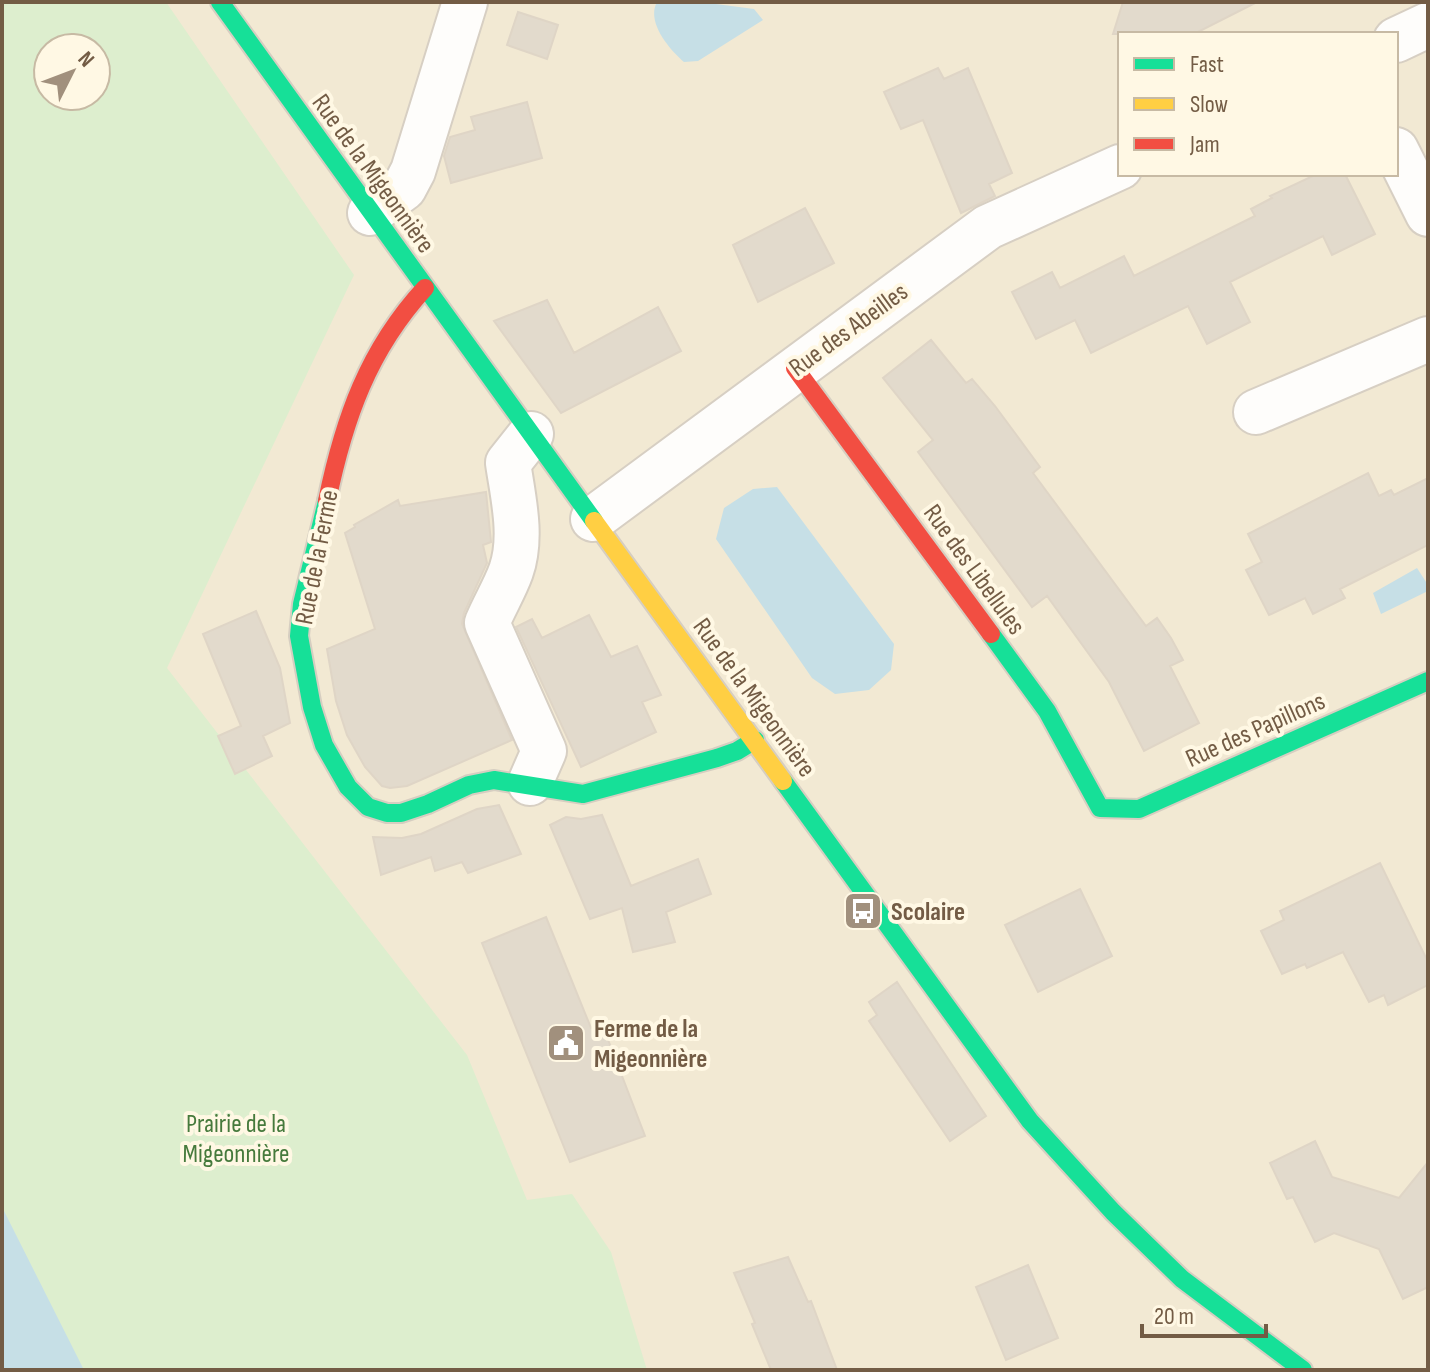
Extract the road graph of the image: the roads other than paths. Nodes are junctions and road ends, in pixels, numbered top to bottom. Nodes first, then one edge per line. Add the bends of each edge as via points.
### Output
1 (220, 2) edge
2 (465, 2) edge
3 (1428, 25) edge
4 (1398, 39) edge
5 (1398, 154) edge
6 (1118, 168) edge
7 (370, 213) junction
8 (1428, 214) edge
9 (425, 288) junction
10 (1428, 339) edge
11 (795, 368) junction
12 (1256, 412) dead end
13 (531, 434) junction
14 (593, 519) junction
15 (1428, 681) edge
16 (755, 740) junction
17 (530, 783) junction
18 (1100, 808) joint
19 (1303, 1370) edge

1 - 7 street, Rue de la Migeonnière
2 - 7 street via 413,171 404,188
3 - 4 street
5 - 8 street
6 - 11 street, Rue des Abeilles via 988,227
7 - 9 street, Rue de la Migeonnière
9 - 13 street, Rue de la Migeonnière
9 - 17 street, Rue de la Ferme via 381,341 336,459 299,629 311,708 323,747 344,782 370,810 392,815 483,780
10 - 12 street
11 - 14 street, Rue des Abeilles
11 - 18 street, Rue des Libellules via 1047,711
13 - 14 street, Rue de la Migeonnière
13 - 17 street via 508,463 517,548 487,623 544,751
14 - 16 street, Rue de la Migeonnière
15 - 18 street, Rue des Papillons via 1139,809
16 - 17 street, Rue de la Ferme via 717,758 583,794
16 - 19 street, Rue de la Migeonnière via 1030,1121 1169,1267

